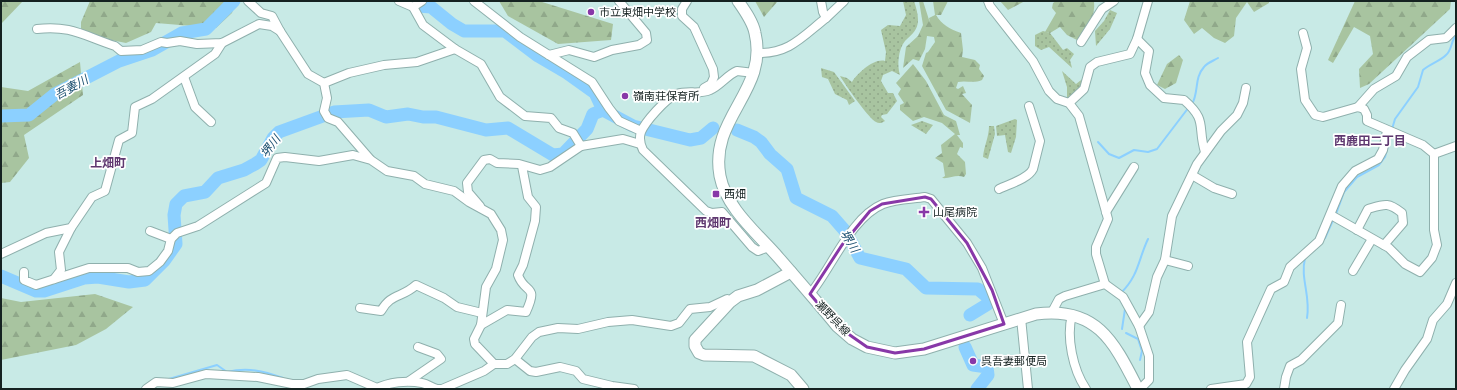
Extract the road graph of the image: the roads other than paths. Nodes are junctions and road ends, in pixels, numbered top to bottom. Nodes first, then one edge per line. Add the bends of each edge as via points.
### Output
1 (248, 1) edge
2 (399, 1) edge
3 (422, 1) edge
4 (474, 1) edge
5 (620, 1) edge
6 (687, 1) edge
7 (738, 1) edge
8 (821, 1) edge
9 (844, 1) edge
10 (988, 1) edge
11 (1114, 1) edge
12 (1148, 1) edge
13 (413, 6) junction
14 (826, 18) junction
15 (1456, 28) edge
16 (37, 29) dead end
17 (280, 31) junction
18 (1303, 33) dead end
19 (1136, 39) junction
20 (1081, 42) dead end
21 (222, 43) junction
22 (455, 49) junction
23 (757, 53) junction
24 (549, 55) junction
25 (754, 73) junction
26 (184, 77) junction
27 (324, 83) junction
28 (1246, 88) dead end
29 (693, 92) junction
30 (1068, 103) junction
31 (1029, 106) dead end
32 (1358, 107) junction
33 (211, 122) dead end
34 (642, 131) junction
35 (1387, 131) junction
36 (640, 144) junction
37 (581, 146) junction
38 (1456, 146) edge
39 (1205, 152) junction
40 (1434, 154) junction
41 (371, 160) junction
42 (522, 166) junction
43 (1134, 167) dead end
44 (1192, 175) junction
45 (999, 188) dead end
46 (1232, 194) dead end
47 (482, 208) junction
48 (1106, 212) junction
49 (1330, 215) junction
50 (70, 228) junction
51 (1357, 230) junction
52 (150, 231) dead end
53 (171, 239) junction
54 (1372, 239) junction
55 (1384, 245) junction
56 (769, 247) junction
57 (1, 254) edge
58 (1165, 260) junction
59 (1188, 266) dead end
60 (1353, 271) dead end
61 (24, 272) dead end
62 (791, 272) junction
63 (54, 279) junction
64 (1456, 283) edge
65 (1105, 284) junction
66 (810, 294) junction
67 (730, 302) junction
68 (1341, 305) dead end
69 (360, 308) dead end
70 (1052, 312) junction
71 (482, 313) junction
72 (1072, 315) junction
73 (1020, 318) junction
74 (1004, 324) junction
75 (481, 325) junction
76 (1139, 326) junction
77 (418, 347) dead end
78 (515, 359) junction
79 (494, 364) junction
80 (409, 382) junction
81 (376, 388) edge
82 (146, 389) edge
83 (437, 389) edge
84 (634, 389) edge
85 (803, 389) edge
86 (1028, 389) edge
87 (1086, 389) edge
88 (1139, 389) edge
89 (1211, 389) edge
90 (1284, 389) edge
91 (1394, 389) edge

1 - 17 street via 261,14 272,16
2 - 13 street
3 - 13 street
4 - 24 street
5 - 24 street via 646,33 647,40 640,45 612,50 594,57 569,50
6 - 29 street via 682,9 682,16 694,27 714,73 711,84
7 - 23 main road, 瀬野呉線 via 755,33
8 - 14 street
9 - 14 street
10 - 30 street via 1032,61 1049,91 1057,99
11 - 20 street via 1102,9
12 - 19 street
13 - 22 street via 423,25
14 - 23 street via 784,50 772,54
15 - 32 street via 1446,38 1429,40 1407,57 1396,76 1374,89
16 - 21 street via 71,30 115,46 121,51 142,50 161,42
17 - 21 street via 272,26 259,24
17 - 27 street via 308,74
18 - 32 street via 1307,48 1301,70 1305,100 1315,115 1323,116
19 - 30 street via 1130,54 1106,58 1090,67 1084,89
19 - 39 street via 1149,51 1145,73 1150,85 1164,98 1184,100 1201,118
21 - 26 street via 216,54
22 - 27 street via 416,62 384,65 349,73
22 - 37 street via 481,64 500,98 525,116 551,118 559,128 572,133
23 - 25 main road, 瀬野呉線
24 - 34 street via 592,82 620,121
25 - 29 street via 737,71 711,90
25 - 56 main road, 瀬野呉線 via 723,133 718,162 720,178 732,204
26 - 33 street via 195,107
26 - 50 street via 152,99 135,107 132,133 119,140 105,191 92,198
27 - 41 street via 327,98 324,111 328,118 338,122
28 - 39 street via 1237,115
29 - 34 street via 675,94 667,100
30 - 48 street via 1079,116
31 - 45 street via 1040,141 1032,172
32 - 35 street via 1364,109 1367,122
34 - 36 street
35 - 40 street via 1423,145
35 - 49 street via 1383,150 1378,158 1355,171 1342,186
36 - 37 street via 624,139
36 - 56 street via 643,150 706,211 722,212 758,251
37 - 42 street via 550,167 540,170
38 - 40 street
39 - 44 street
40 - 55 street via 1434,230 1437,245 1432,258 1420,272 1405,264
41 - 47 street via 387,171 414,176 425,184 454,191
41 - 53 street via 353,155 319,161 277,158 266,183 198,226 177,233
42 - 47 street via 484,160 467,183 468,192
42 - 75 street via 528,197 536,207 535,221 518,275 533,296 526,312 507,310
43 - 48 street
44 - 46 street via 1214,188
44 - 58 street via 1172,216
47 - 71 street via 492,214 501,230 503,240 496,269 486,287
48 - 65 street via 1108,219 1096,247
49 - 51 street
49 - 89 street via 1319,241 1290,267 1284,282 1271,289 1247,342 1250,377 1246,384
50 - 57 street via 46,233
50 - 63 street via 59,252 61,270
51 - 54 street
51 - 55 street via 1368,209 1387,204 1393,206 1402,213 1403,223
52 - 53 street
53 - 63 street via 164,257 149,271 89,268
54 - 55 street
54 - 60 street
56 - 62 main road, 瀬野呉線
58 - 59 street
58 - 76 street via 1157,277 1149,312
61 - 63 street via 24,280 36,286
62 - 66 main road, 瀬野呉線
62 - 67 main road
64 - 91 street via 1447,304 1433,320 1427,339
65 - 70 street via 1059,299
65 - 76 street via 1123,297
66 - 74 main road, 瀬野呉線 via 837,326 852,339 881,351 912,352
66 - 74 street via 842,245 870,212 882,204 925,197 931,199 967,243 987,279
67 - 78 street via 727,299 710,307 690,309 679,323 671,326 632,320 578,329 558,328 539,332
67 - 85 main road via 695,340 699,353 714,356 754,356 791,375
68 - 90 street via 1338,323 1301,360 1290,366
69 - 71 street via 381,311 387,301 408,292 416,285 457,307
70 - 72 main road, 瀬野呉線
70 - 73 main road, 瀬野呉線
71 - 75 street
72 - 87 street via 1069,325 1072,349 1079,378
72 - 88 main road, 瀬野呉線 via 1098,328 1109,338
73 - 74 main road, 瀬野呉線
73 - 86 street
75 - 79 street via 474,339 475,344
76 - 88 street via 1150,356 1149,380
77 - 80 street via 437,354 441,359
78 - 79 street via 507,364
78 - 84 street via 530,371 560,367 576,371 584,379
79 - 83 street via 478,374
80 - 81 street via 394,382
80 - 83 street via 422,383
81 - 82 street via 347,375 292,384 258,377 206,374 173,383 156,382

